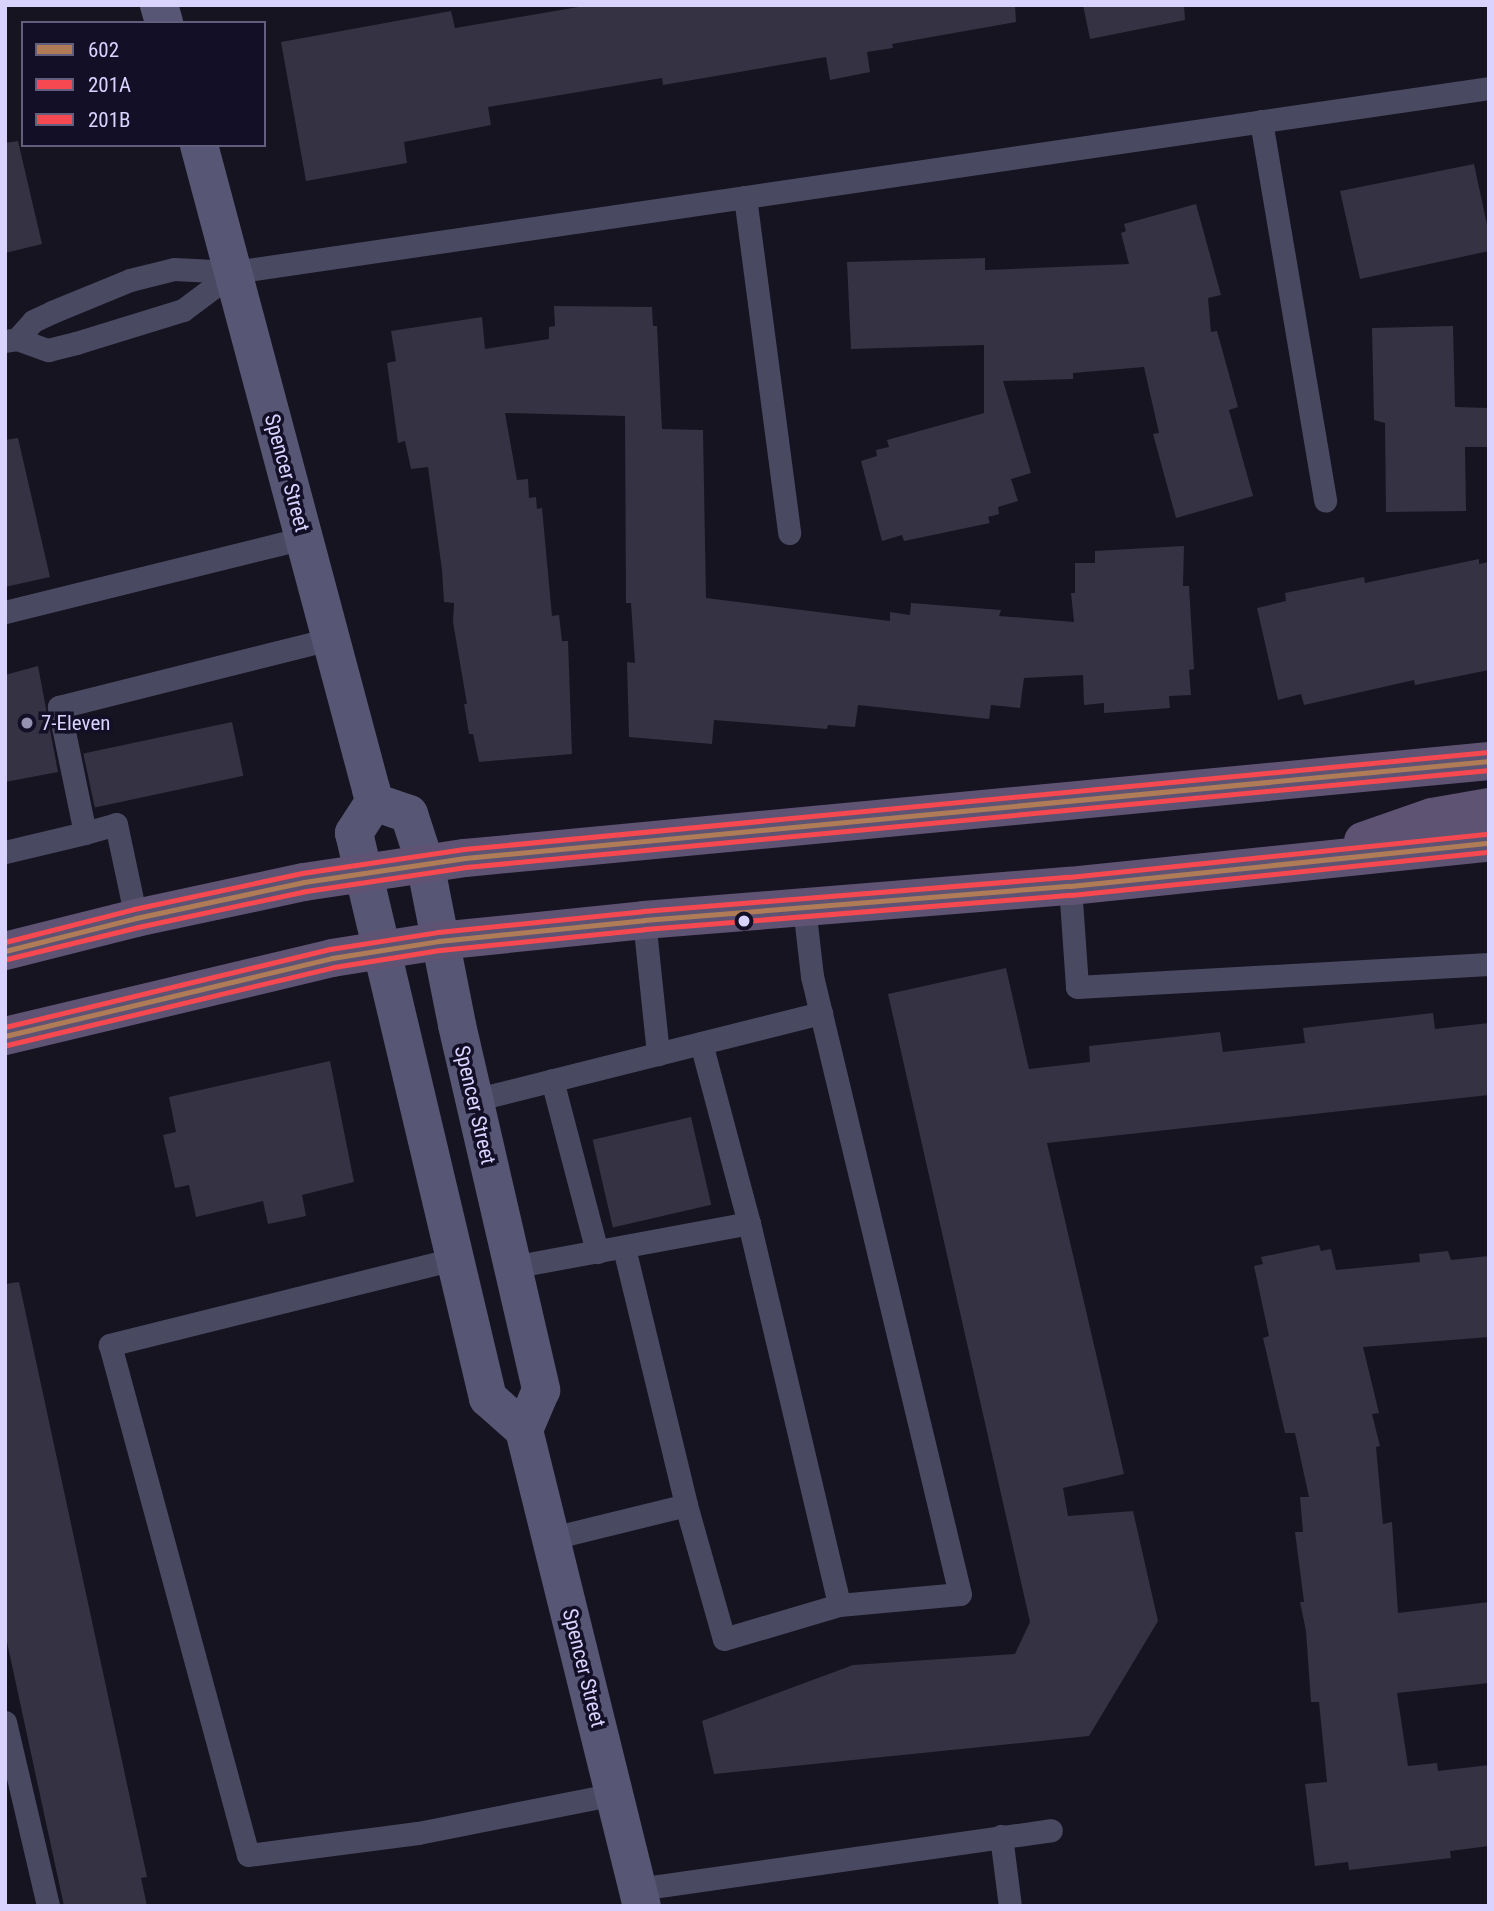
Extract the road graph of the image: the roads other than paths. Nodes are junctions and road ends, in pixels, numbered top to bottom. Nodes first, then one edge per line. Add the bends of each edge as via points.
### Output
1 (1489, 88) edge
2 (1261, 121) junction
3 (200, 147) edge
4 (745, 197) junction
5 (234, 272) junction
6 (85, 298) junction
7 (99, 335) junction
8 (11, 340) edge
9 (1325, 501) dead end
10 (789, 533) dead end
11 (304, 538) junction
12 (5, 612) edge
13 (330, 639) junction
14 (1489, 761) edge
15 (374, 802) junction
16 (1489, 807) edge
17 (85, 833) junction
18 (1489, 843) edge
19 (5, 852) edge
20 (1316, 860) junction
21 (425, 863) junction
22 (365, 872) junction
23 (1070, 886) junction
24 (804, 907) junction
25 (136, 918) junction
26 (644, 920) junction
27 (439, 942) junction
28 (382, 950) junction
29 (5, 951) edge
30 (1489, 964) edge
31 (821, 1013) junction
32 (5, 1036) edge
33 (701, 1043) junction
34 (658, 1054) junction
35 (552, 1080) junction
36 (474, 1100) junction
37 (750, 1223) junction
38 (624, 1248) junction
39 (597, 1252) junction
40 (454, 1259) junction
41 (512, 1267) junction
42 (524, 1430) junction
43 (686, 1505) junction
44 (552, 1538) junction
45 (839, 1605) junction
46 (5, 1722) edge
47 (615, 1794) junction
48 (1051, 1830) dead end
49 (1001, 1836) junction
50 (640, 1897) edge
51 (48, 1906) edge
52 (1010, 1906) edge

1 - 2 lane
2 - 4 lane
2 - 9 lane
3 - 5 street, Spencer Street
4 - 5 lane
4 - 10 lane
5 - 6 lane via 174,269
5 - 7 lane via 183,310
5 - 11 street, Spencer Street
6 - 7 lane
6 - 8 lane via 33,321
7 - 8 lane via 48,350
11 - 12 lane
11 - 13 street, Spencer Street
13 - 15 street, Spencer Street
13 - 17 lane via 59,707
14 - 21 main road
15 - 21 street, Spencer Street via 409,814
15 - 22 street via 354,833
16 - 20 main road via 1432,817
17 - 19 lane
17 - 25 lane via 116,824
18 - 20 main road
20 - 23 main road
21 - 22 main road
21 - 27 street, Spencer Street
22 - 25 main road
22 - 28 street
23 - 24 main road
23 - 30 lane via 1077,987
24 - 26 main road
24 - 31 lane
25 - 29 main road
26 - 27 main road
26 - 34 lane
27 - 28 main road
27 - 36 street, Spencer Street
28 - 32 main road
28 - 40 street
31 - 33 lane
31 - 45 lane via 960,1594
33 - 34 lane
33 - 37 lane
34 - 35 lane
35 - 36 lane
35 - 39 lane
36 - 41 street, Spencer Street
37 - 38 lane
37 - 45 lane
38 - 39 lane
38 - 43 lane
39 - 41 lane
40 - 42 street via 488,1398
40 - 47 lane via 110,1345 248,1855 418,1832
41 - 42 street, Spencer Street via 541,1390
42 - 44 street, Spencer Street
43 - 44 lane
43 - 45 lane via 724,1639
44 - 47 street, Spencer Street
46 - 51 lane
47 - 50 street, Spencer Street
48 - 49 lane
49 - 50 lane
49 - 52 lane

